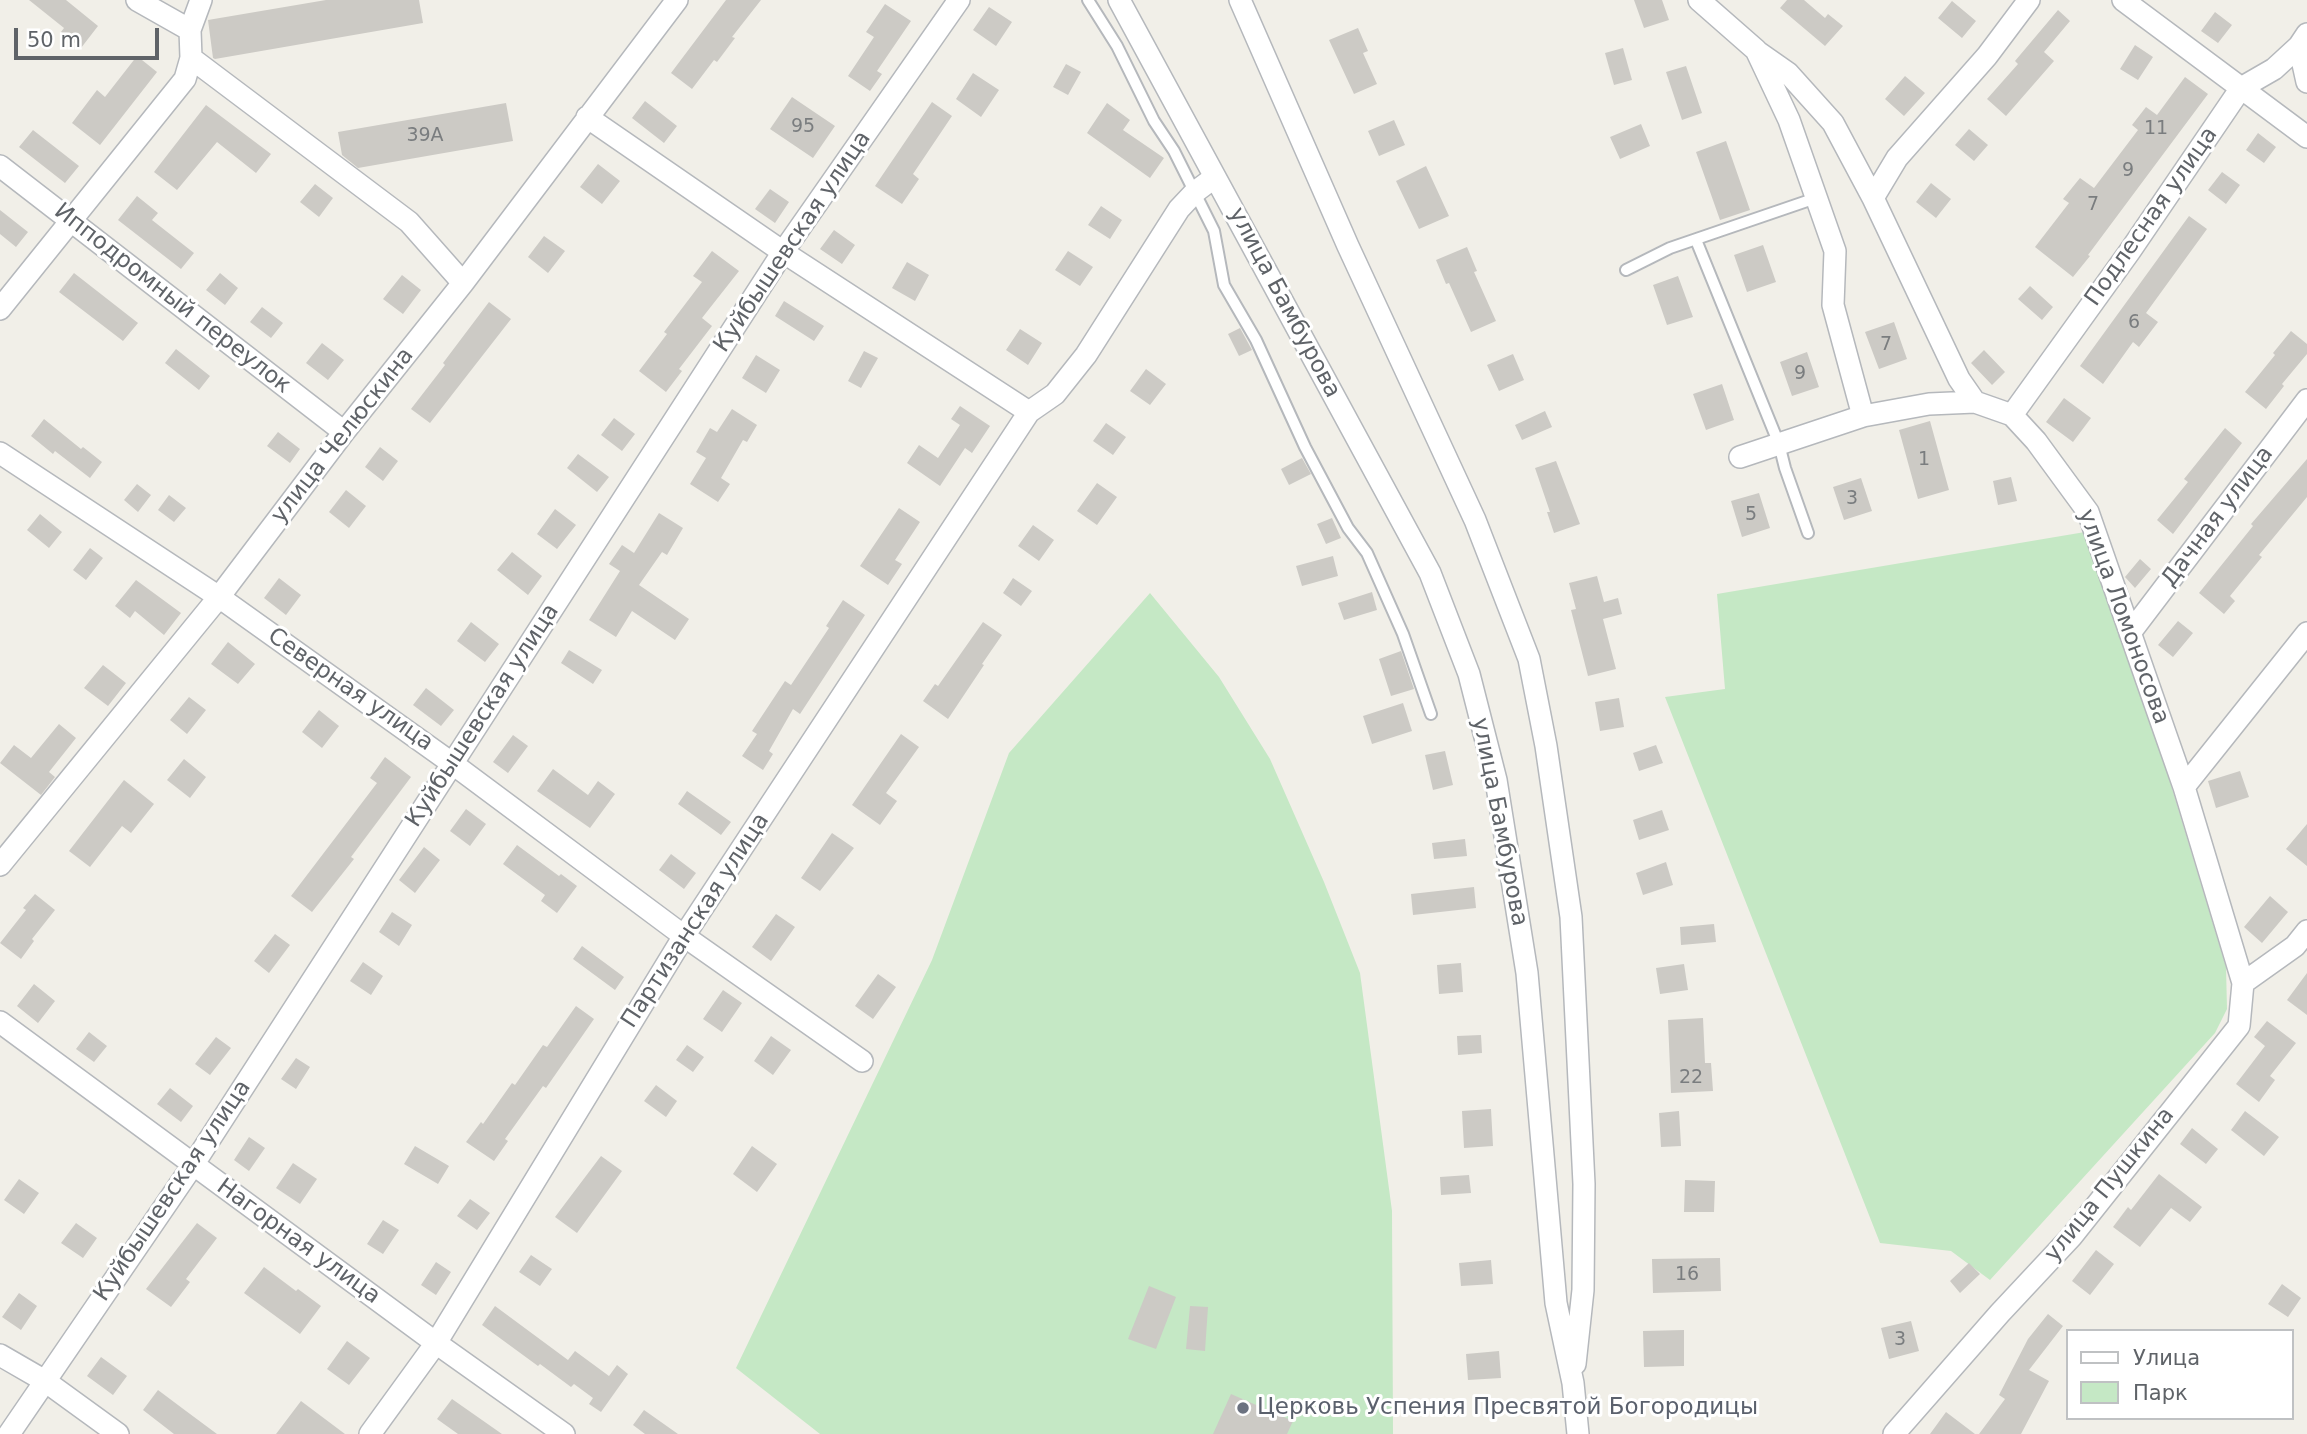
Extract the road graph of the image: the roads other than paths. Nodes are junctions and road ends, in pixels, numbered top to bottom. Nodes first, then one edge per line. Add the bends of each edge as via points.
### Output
1 (137, 0) edge
2 (201, 0) edge
3 (677, 0) edge
4 (959, 0) edge
5 (1088, 0) edge
6 (1119, 0) edge
7 (1240, 0) edge
8 (1699, 0) edge
9 (2029, 0) edge
10 (2123, 0) edge
11 (191, 30) junction
12 (2303, 40) edge
13 (1756, 50) junction
14 (191, 58) junction
15 (2307, 82) edge
16 (2241, 88) junction
17 (587, 117) junction
18 (2307, 137) edge
19 (0, 166) edge
20 (1215, 177) junction
21 (1195, 192) junction
22 (1816, 198) junction
23 (1873, 198) junction
24 (71, 221) junction
25 (1696, 240) junction
26 (783, 253) junction
27 (1626, 270) dead end
28 (463, 283) junction
29 (0, 309) edge
30 (2307, 400) edge
31 (1975, 402) junction
32 (1029, 412) junction
33 (2012, 415) junction
34 (1863, 416) junction
35 (344, 432) junction
36 (1779, 444) junction
37 (0, 453) edge
38 (1740, 457) dead end
39 (1808, 533) dead end
40 (219, 597) junction
41 (2130, 633) junction
42 (2307, 633) edge
43 (1432, 714) dead end
44 (453, 764) junction
45 (2184, 787) junction
46 (0, 865) edge
47 (2307, 931) edge
48 (684, 936) junction
49 (2243, 984) junction
50 (0, 1022) edge
51 (862, 1061) dead end
52 (193, 1165) junction
53 (436, 1343) junction
54 (0, 1355) edge
55 (45, 1381) junction
56 (1573, 1383) junction
57 (9, 1434) edge
58 (118, 1434) edge
59 (370, 1434) edge
60 (564, 1434) edge
61 (1578, 1434) edge
62 (1894, 1434) edge

1 - 11 street
2 - 11 street
3 - 17 street, улица Челюскина
4 - 26 street, Куйбышевская улица
5 - 21 lane
6 - 20 street, улица Бамбурова
7 - 56 street via 1475,520 1529,659 1571,917 1584,1184 1583,1290
8 - 13 street
9 - 23 street via 1987,56 1897,158
10 - 16 street
11 - 14 street
12 - 15 street
12 - 16 street, Подлесная улица via 2274,69
13 - 22 street via 1789,120
13 - 23 street via 1788,73 1833,123
14 - 24 street via 185,79
14 - 28 street via 409,222
16 - 18 street
16 - 33 street, Подлесная улица
17 - 26 street
17 - 28 street, улица Челюскина
19 - 24 street, Ипподромный переулок
20 - 21 street
20 - 56 street, улица Бамбурова via 1430,573 1469,674 1496,780 1527,973 1556,1303
21 - 32 street via 1179,209 1086,355 1055,394
21 - 43 lane via 1214,231 1224,285 1256,340 1305,447 1367,553
22 - 25 lane
22 - 34 street via 1835,251 1833,306
23 - 31 street via 1959,379
24 - 29 street
24 - 35 street, Ипподромный переулок
25 - 27 lane
25 - 36 lane
26 - 32 street
26 - 44 street, Куйбышевская улица
28 - 35 street, улица Челюскина
30 - 41 street, Дачная улица
31 - 33 street, улица Ломоносова
31 - 34 street, улица Ломоносова via 1928,404
32 - 48 street, Партизанская улица
33 - 41 street, улица Ломоносова via 2088,512
34 - 36 street, улица Ломоносова
35 - 40 street, улица Челюскина
36 - 38 street, улица Ломоносова
36 - 39 lane
37 - 40 street, Северная улица
40 - 44 street, Северная улица
40 - 46 street, улица Челюскина
41 - 45 street, улица Ломоносова
42 - 45 street
44 - 48 street, Северная улица
44 - 52 street, Куйбышевская улица
45 - 49 street, улица Ломоносова
47 - 49 street via 2295,946
48 - 51 street, Северная улица
48 - 53 street, Партизанская улица
49 - 62 street, улица Пушкина via 2239,1026 2072,1236
50 - 52 street, Нагорная улица
52 - 53 street, Нагорная улица
52 - 55 street, Куйбышевская улица
53 - 59 street, Партизанская улица
53 - 60 street, Нагорная улица
54 - 55 street
55 - 57 street, Куйбышевская улица
55 - 58 street
56 - 61 street, улица Бамбурова

